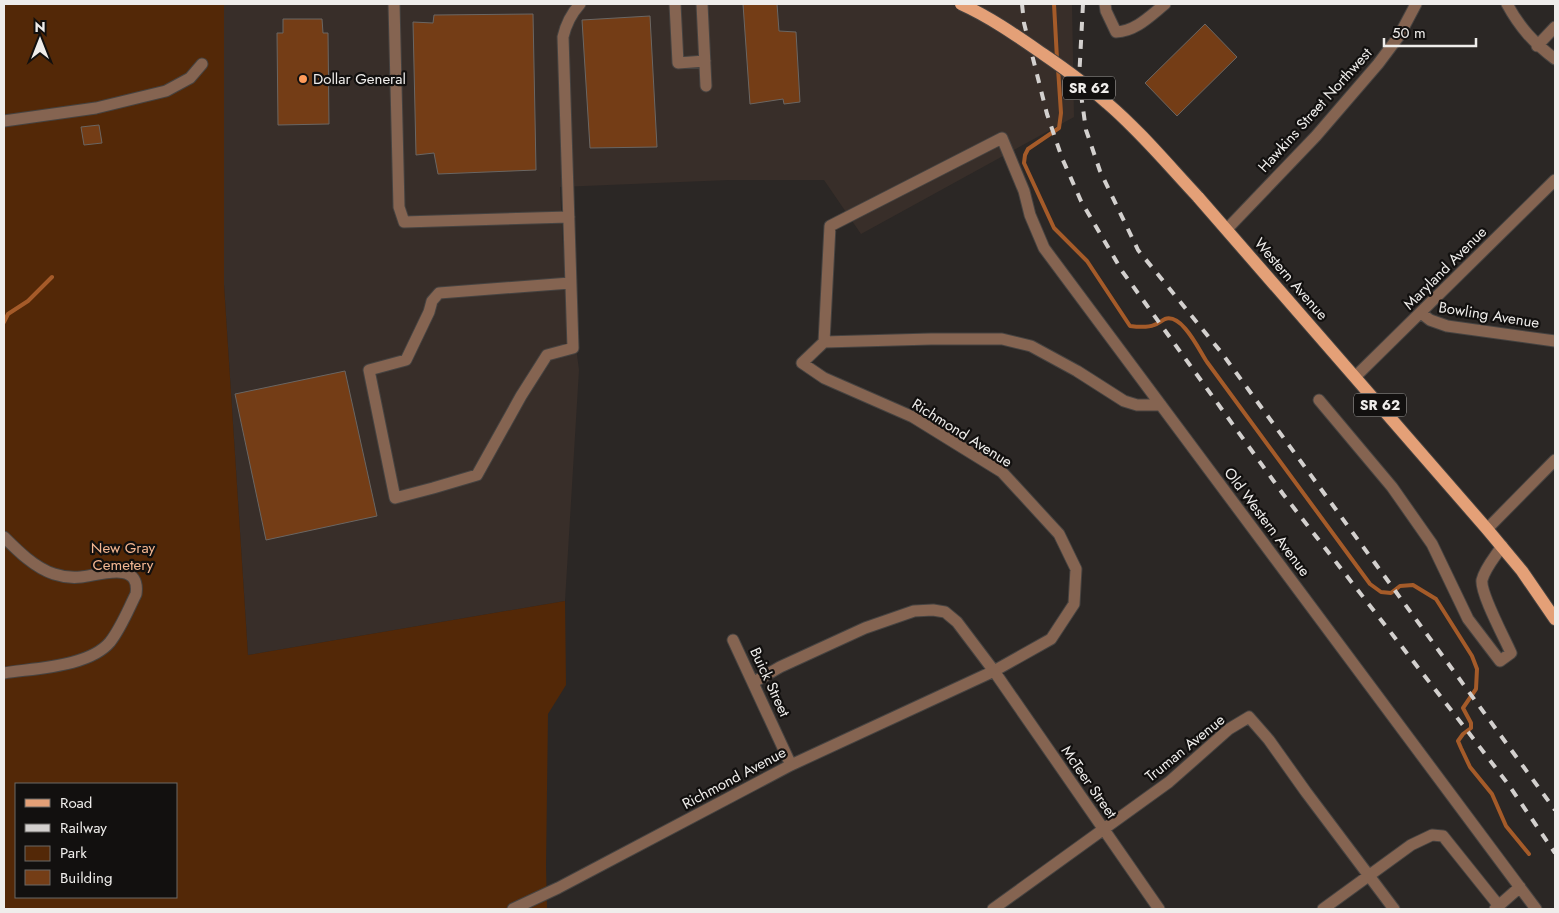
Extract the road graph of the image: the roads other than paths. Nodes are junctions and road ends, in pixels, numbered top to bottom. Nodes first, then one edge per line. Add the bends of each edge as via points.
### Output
1 (394, 4) edge
2 (580, 4) edge
3 (675, 4) edge
4 (702, 4) edge
5 (961, 4) edge
6 (1105, 4) edge
7 (1165, 4) edge
8 (1416, 4) edge
9 (1507, 4) edge
10 (1555, 27) edge
11 (1537, 46) junction
12 (1555, 59) edge
13 (704, 61) junction
14 (202, 64) dead end
15 (706, 86) dead end
16 (4, 122) edge
17 (1555, 180) edge
18 (569, 217) junction
19 (1227, 229) junction
20 (570, 283) junction
21 (1421, 313) junction
22 (1555, 341) edge
23 (824, 342) junction
24 (1355, 377) junction
25 (1319, 400) dead end
26 (1161, 405) junction
27 (1555, 460) edge
28 (1487, 529) junction
29 (4, 537) edge
30 (1502, 546) junction
31 (1554, 612) edge
32 (733, 640) dead end
33 (994, 671) junction
34 (4, 673) edge
35 (754, 682) junction
36 (791, 764) junction
37 (1103, 829) junction
38 (1369, 876) junction
39 (1520, 887) junction
40 (1497, 908) edge
41 (513, 909) edge
42 (994, 909) edge
43 (1159, 909) edge
44 (1324, 909) edge
45 (1394, 909) edge
46 (1536, 909) edge

1 - 18 street via 399,206 404,222
2 - 18 street via 565,26 562,37
3 - 13 street via 678,63
4 - 13 street
5 - 19 main road, Western Avenue / SR 62, bridge via 1021,39 1107,103 1142,136
6 - 7 street via 1116,32 1138,26
8 - 19 street, Hawkins Street Northwest via 1399,36 1378,64 1316,136
9 - 11 street via 1521,28
10 - 11 street
11 - 12 street
13 - 15 street
14 - 16 street via 190,78 166,91 96,108
17 - 21 street, Maryland Avenue
18 - 20 street
19 - 24 main road, Western Avenue / SR 62
20 - 20 street via 573,348 547,355 477,475 395,498 369,370 406,360 432,301 439,293
21 - 22 street, Bowling Avenue via 1448,326
21 - 24 street, Maryland Avenue
23 - 26 street via 1002,339 1031,346 1124,401 1136,405
23 - 26 street, Old Western Avenue via 830,226 1002,138 1044,248
23 - 33 street, Richmond Avenue via 802,363 824,378 913,417 1002,472 1059,534 1076,569 1074,604 1051,638
24 - 28 main road, Western Avenue / SR 62
25 - 30 street via 1392,487 1432,544 1468,619 1500,661 1511,654 1482,582
26 - 39 street, Old Western Avenue
27 - 28 street
28 - 30 main road, Western Avenue / SR 62
29 - 34 street via 45,571 66,577 120,572 132,577 137,588 117,630 99,652 74,662
30 - 31 main road, Western Avenue / SR 62
32 - 35 street, Buick Street
33 - 35 street, McTeer Street via 957,622 945,612 933,610 914,611 865,628
33 - 36 street, Richmond Avenue
33 - 37 street, McTeer Street
35 - 36 street, Buick Street
36 - 41 street, Richmond Avenue
37 - 38 street, Truman Avenue via 1169,782 1230,729 1249,717
37 - 42 street, Truman Avenue
37 - 43 street, McTeer Street
38 - 40 street via 1411,845 1432,835 1443,836
38 - 44 street
38 - 45 street, Truman Avenue
39 - 40 street
39 - 46 street, Old Western Avenue

